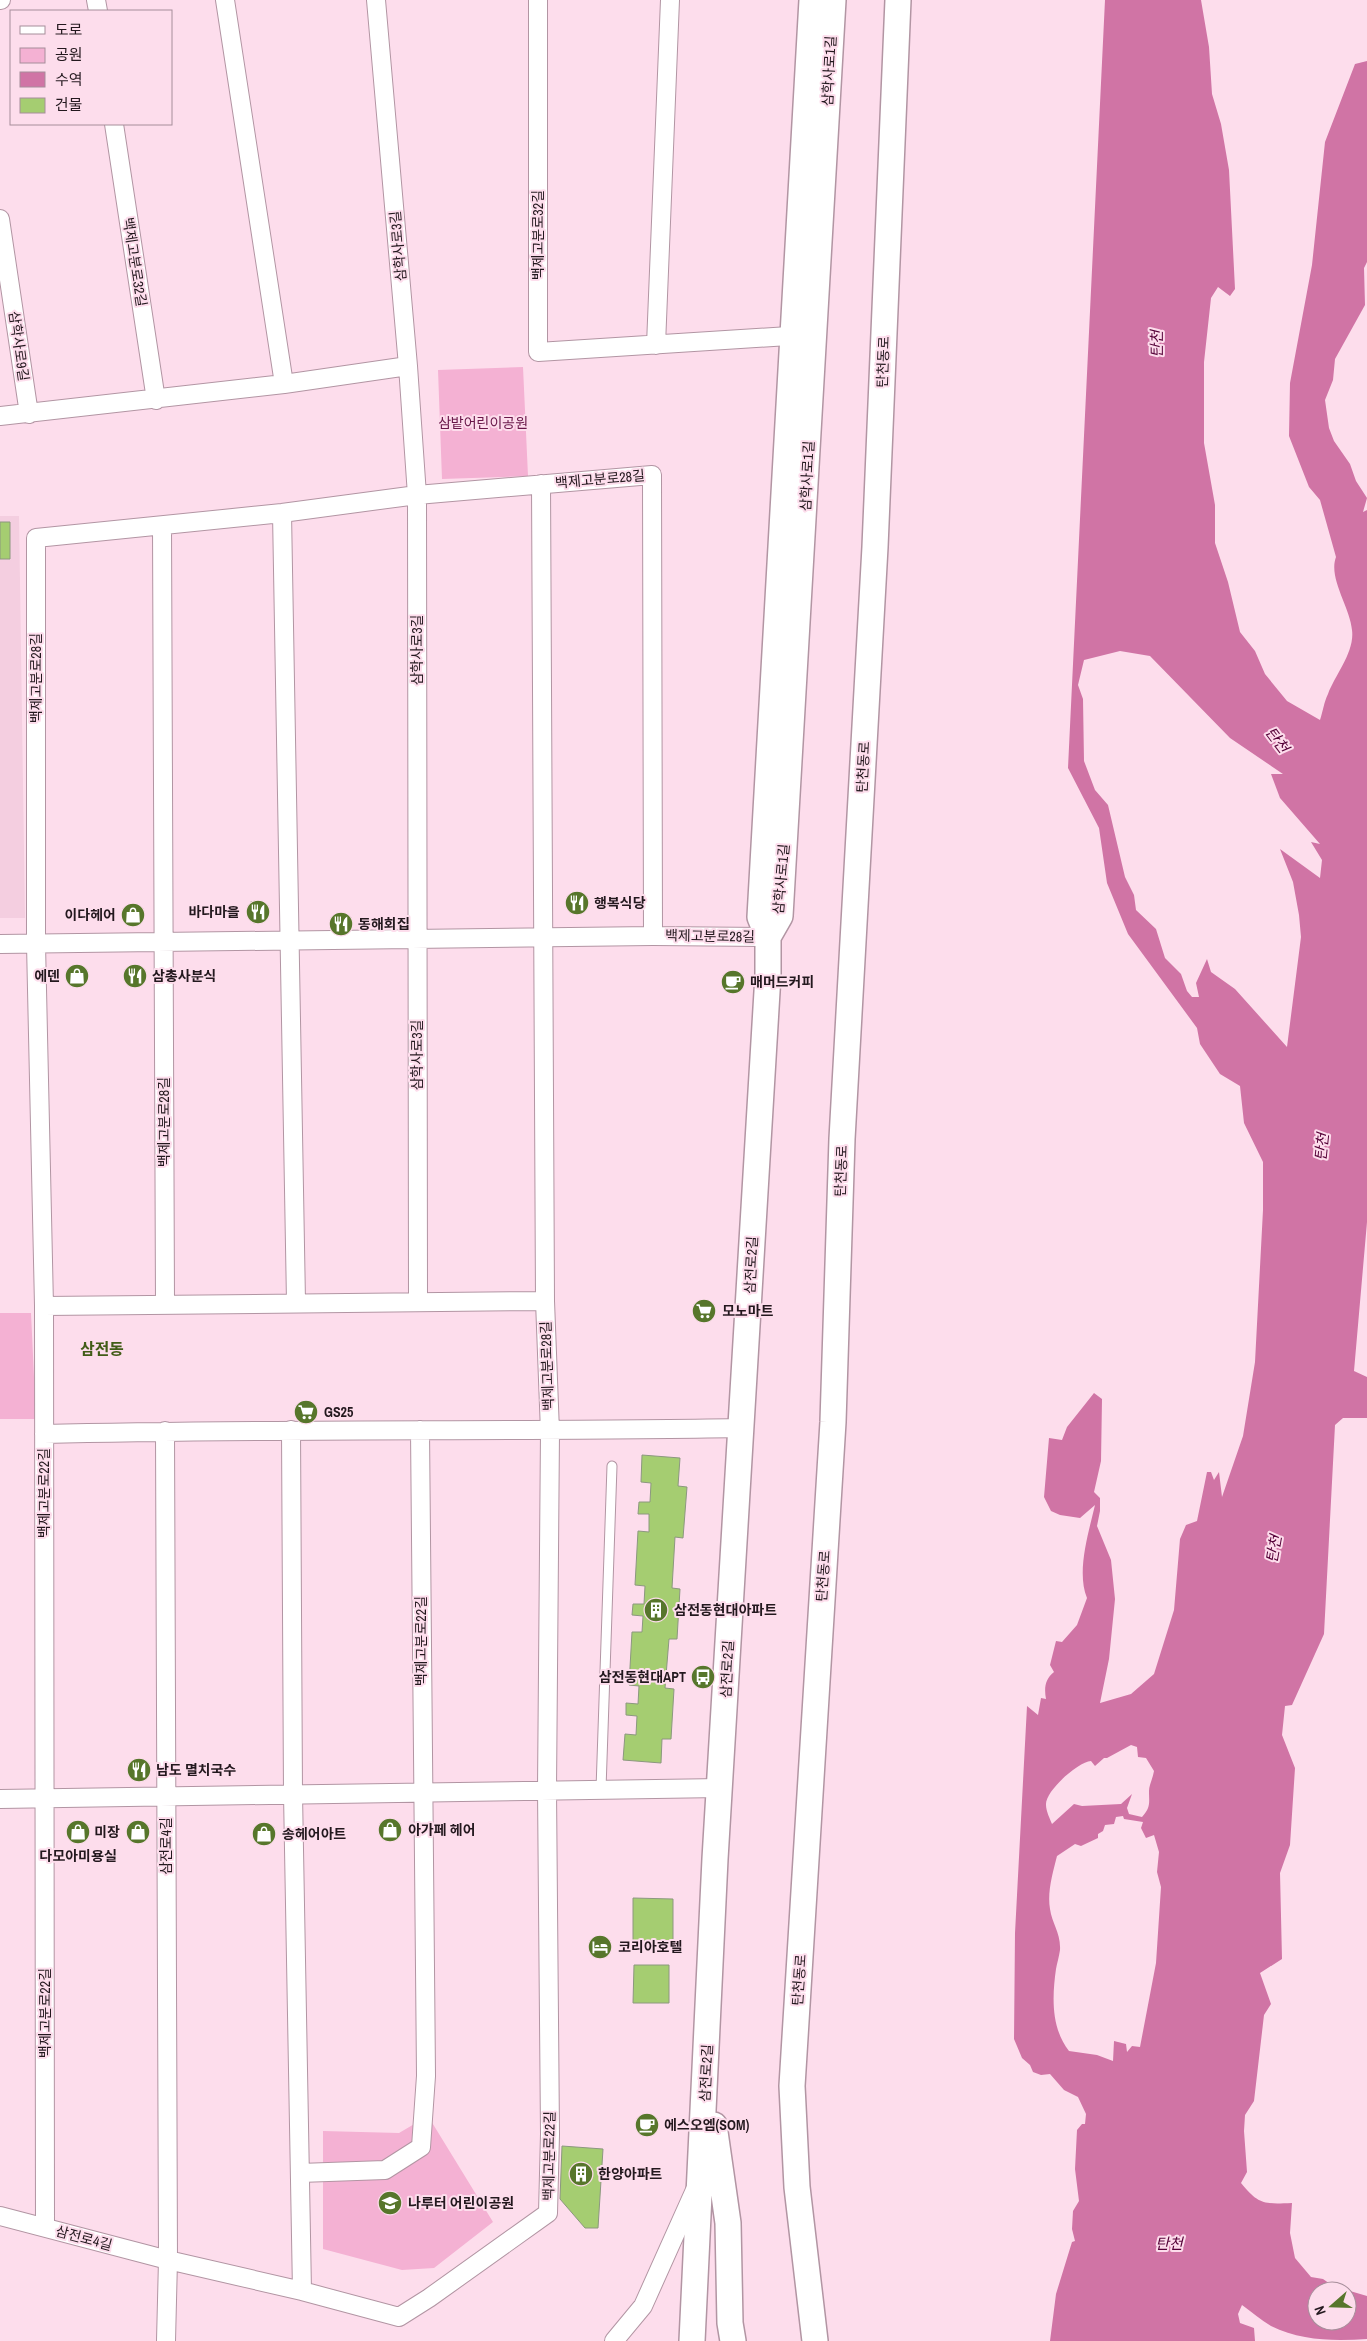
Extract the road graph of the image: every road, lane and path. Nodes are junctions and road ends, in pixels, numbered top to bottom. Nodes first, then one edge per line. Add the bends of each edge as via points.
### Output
1 (224, 0) edge
2 (376, 0) edge
3 (538, 0) edge
4 (670, 0) edge
5 (812, 0) edge
6 (833, 0) edge
7 (898, 0) edge
8 (114, 125) edge
9 (0, 219) edge
10 (803, 335) junction
11 (656, 345) junction
12 (408, 366) junction
13 (284, 384) junction
14 (156, 400) junction
15 (29, 414) junction
16 (0, 416) edge
17 (541, 484) junction
18 (417, 495) junction
19 (282, 513) junction
20 (162, 526) junction
21 (653, 936) junction
22 (543, 937) junction
23 (768, 937) junction
24 (290, 940) junction
25 (417, 940) junction
26 (163, 941) junction
27 (0, 944) edge
28 (36, 944) junction
29 (546, 1300) junction
30 (296, 1302) junction
31 (418, 1302) junction
32 (165, 1304) junction
33 (44, 1306) junction
34 (741, 1428) junction
35 (291, 1430) junction
36 (420, 1430) junction
37 (165, 1431) junction
38 (550, 1432) junction
39 (44, 1434) junction
40 (612, 1466) dead end
41 (720, 1788) junction
42 (601, 1789) junction
43 (547, 1790) junction
44 (422, 1792) junction
45 (293, 1794) junction
46 (166, 1797) junction
47 (0, 1799) edge
48 (44, 1799) junction
49 (706, 2073) junction
50 (300, 2173) junction
51 (700, 2178) junction
52 (0, 2216) edge
53 (45, 2227) junction
54 (168, 2260) junction
55 (302, 2291) junction
56 (166, 2341) edge
57 (614, 2341) edge
58 (692, 2341) edge
59 (733, 2341) edge
60 (815, 2341) edge

1 - 13 street
2 - 12 street, 삼학사로3길
3 - 11 street, 백제고분로32길 via 538,352
4 - 11 street
5 - 10 street, 삼학사로1길
6 - 10 street, 삼학사로1길
7 - 60 street, 탄천동로 via 875,547 842,1139 833,1422 792,2086 797,2187
8 - 14 street, 백제고분로32길
9 - 15 street, 삼학사로9길
10 - 11 street, 백제고분로32길
10 - 23 street, 삼학사로1길 via 760,916
12 - 13 street
12 - 18 street, 삼학사로3길
13 - 14 street
14 - 15 street
15 - 16 street
17 - 18 street, 백제고분로28길
17 - 21 street, 백제고분로28길 via 652,475
17 - 22 street, 백제고분로28길
18 - 19 street, 백제고분로28길
18 - 25 street, 삼학사로3길
19 - 20 street, 백제고분로28길
19 - 24 street
20 - 26 street, 백제고분로28길
20 - 28 street, 백제고분로28길 via 36,538
21 - 22 street, 백제고분로28길
21 - 23 street, 백제고분로28길
22 - 25 street, 백제고분로28길
22 - 29 street, 백제고분로28길
23 - 34 street, 삼전로2길
24 - 25 street, 백제고분로28길
24 - 26 street, 백제고분로28길
24 - 30 street
25 - 31 street, 삼학사로3길
26 - 28 street, 백제고분로28길
26 - 32 street, 백제고분로28길
27 - 28 street, 백제고분로28길
28 - 33 street, 백제고분로28길
29 - 31 street, 백제고분로28길
29 - 38 street, 백제고분로28길
30 - 31 street, 백제고분로28길
30 - 32 street, 백제고분로28길
32 - 33 street, 백제고분로28길
33 - 39 street, 백제고분로28길
34 - 38 street, 백제고분로22길
34 - 41 street, 삼전로2길
35 - 36 street, 백제고분로22길
35 - 37 street, 백제고분로22길
35 - 45 street
36 - 38 street, 백제고분로22길
36 - 44 street, 백제고분로22길
37 - 39 street, 백제고분로22길
37 - 46 street, 삼전로4길
38 - 43 street, 백제고분로22길
39 - 48 street, 백제고분로22길
40 - 42 lane
41 - 42 street
41 - 49 street, 삼전로2길
42 - 43 street
43 - 44 street
43 - 55 street, 백제고분로22길 via 548,2213 398,2317
44 - 45 street
44 - 50 street, 백제고분로22길 via 426,2076 422,2147 385,2170
45 - 46 street
45 - 50 street
46 - 48 street
46 - 54 street, 삼전로4길
47 - 48 street
48 - 53 street, 백제고분로22길
49 - 51 street, 삼전로2길
49 - 59 street via 728,2223
50 - 55 street
51 - 57 street via 643,2306
51 - 58 street, 삼전로2길
52 - 53 street, 삼전로4길
53 - 54 street, 삼전로4길
54 - 55 street, 삼전로4길
54 - 56 street, 삼전로4길

